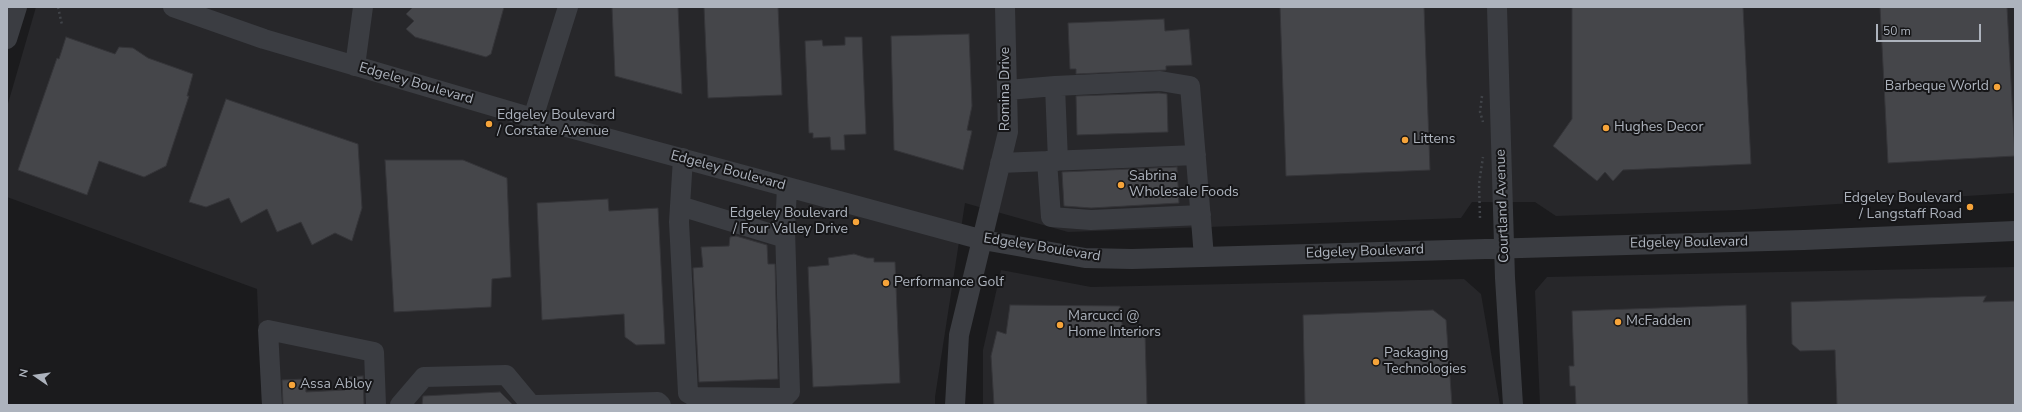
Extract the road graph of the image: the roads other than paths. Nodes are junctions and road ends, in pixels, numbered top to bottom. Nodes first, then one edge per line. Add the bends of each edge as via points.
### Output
1 (17, 7) edge
2 (174, 7) edge
3 (568, 7) edge
4 (1005, 7) edge
5 (1497, 7) edge
6 (356, 9) edge
7 (210, 13) edge
8 (7, 39) edge
9 (355, 66) junction
10 (1055, 86) junction
11 (1008, 90) junction
12 (533, 118) junction
13 (1196, 155) junction
14 (683, 158) junction
15 (1052, 161) junction
16 (1000, 163) junction
17 (788, 187) junction
18 (680, 206) junction
19 (1201, 215) junction
20 (2015, 231) edge
21 (785, 238) junction
22 (983, 240) junction
23 (1504, 248) junction
24 (1204, 257) junction
25 (272, 405) edge
26 (376, 405) edge
27 (400, 405) edge
28 (531, 405) edge
29 (536, 405) edge
30 (661, 405) edge
31 (955, 405) edge
32 (1513, 405) edge

1 - 8 street
2 - 7 street, Edgeley Boulevard
3 - 12 street
4 - 11 street, Romina Drive
5 - 23 street, Courtland Avenue
6 - 9 street
7 - 9 street, Edgeley Boulevard via 264,39
9 - 12 street, Edgeley Boulevard
10 - 11 street
10 - 13 street via 1160,81 1190,86
10 - 15 street
11 - 16 street, Romina Drive via 1008,132
12 - 14 street, Edgeley Boulevard
13 - 15 street
13 - 19 street
14 - 17 street, Edgeley Boulevard
14 - 18 street
15 - 16 street
15 - 19 street via 1051,217 1091,220
16 - 22 street, Romina Drive
17 - 21 street
17 - 22 street, Edgeley Boulevard
18 - 21 street
18 - 21 street via 688,392 695,398 784,398 790,392
19 - 24 street
20 - 23 street, Edgeley Boulevard via 1810,240
22 - 24 street, Edgeley Boulevard via 1085,258
22 - 31 street, Romina Drive via 959,335
23 - 24 street, Edgeley Boulevard
23 - 32 street, Courtland Avenue
25 - 26 street via 268,330 374,352
27 - 28 street via 424,377 506,375
29 - 30 street via 658,402

